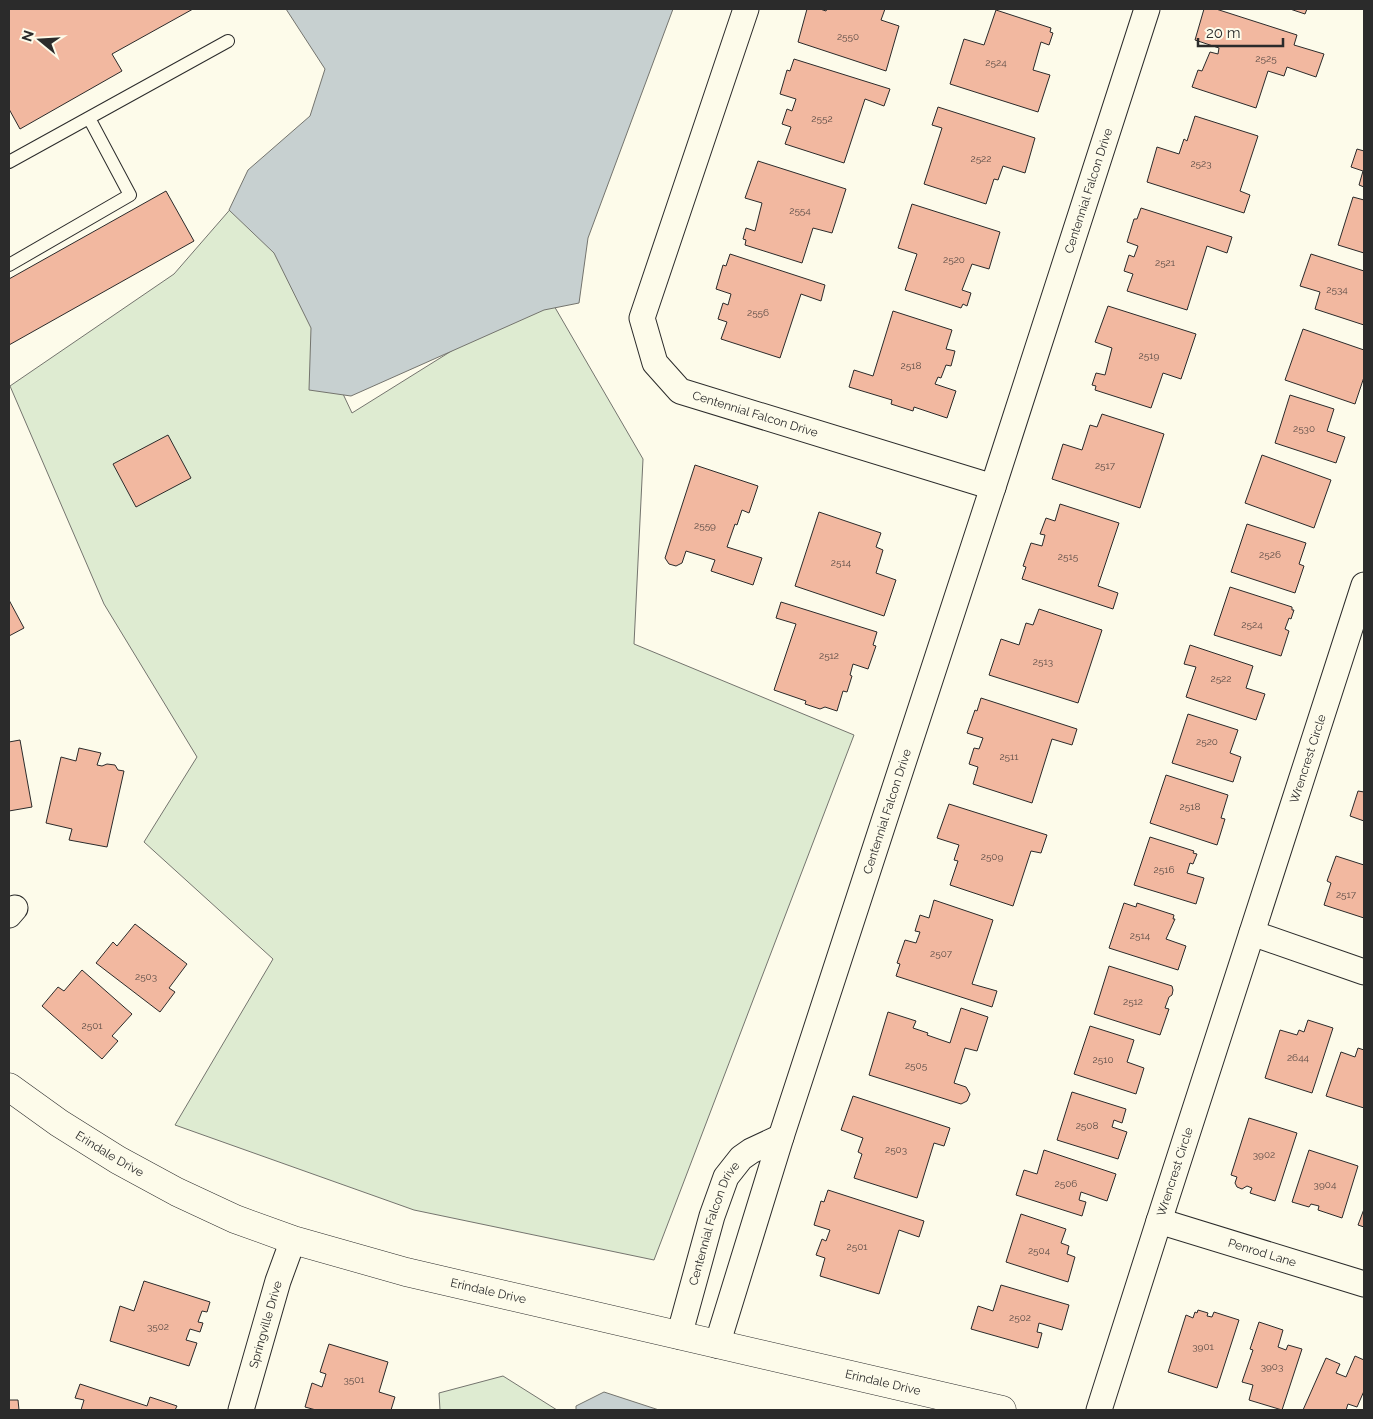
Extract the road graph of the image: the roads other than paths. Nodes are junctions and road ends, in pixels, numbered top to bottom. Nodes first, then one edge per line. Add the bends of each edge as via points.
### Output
1 (746, 9) edge
2 (1147, 9) edge
3 (228, 41) dead end
4 (89, 118) junction
5 (9, 162) edge
6 (9, 265) edge
7 (993, 487) junction
8 (1364, 585) edge
9 (1252, 933) junction
10 (1364, 972) edge
11 (9, 1087) edge
12 (781, 1137) junction
13 (1159, 1221) junction
14 (710, 1226) junction
15 (750, 1237) junction
16 (293, 1240) junction
17 (1364, 1284) edge
18 (679, 1336) junction
19 (717, 1345) junction
20 (241, 1410) edge
21 (1002, 1410) edge
22 (1099, 1410) edge

1 - 7 street, Centennial Falcon Drive via 642,318 655,363 680,391
2 - 7 street, Centennial Falcon Drive
3 - 4 lane
4 - 5 lane
4 - 6 lane via 130,195
7 - 12 street, Centennial Falcon Drive
8 - 9 street, Wrencrest Circle
9 - 10 street
9 - 13 street, Wrencrest Circle
11 - 16 street, Erindale Drive via 118,1160 177,1192 235,1219
12 - 14 street, Centennial Falcon Drive via 751,1151 733,1168 722,1188
12 - 15 street, Centennial Falcon Drive
13 - 17 street, Penrod Lane
13 - 22 street, Wrencrest Circle
14 - 15 street
14 - 18 street, Centennial Falcon Drive
15 - 19 street, Centennial Falcon Drive
16 - 18 street, Erindale Drive via 406,1272
16 - 20 street, Springville Drive
18 - 19 street, Erindale Drive
19 - 21 street, Erindale Drive

